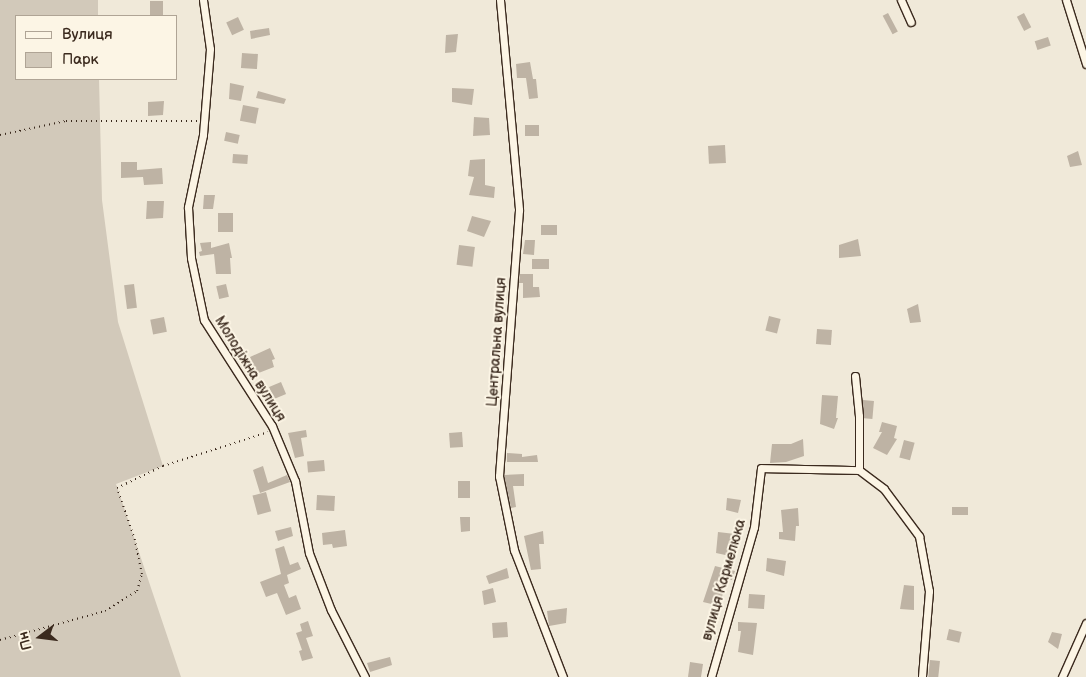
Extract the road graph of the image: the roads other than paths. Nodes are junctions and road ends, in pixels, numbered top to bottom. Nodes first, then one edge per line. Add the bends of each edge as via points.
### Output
1 (203, 0) edge
2 (500, 0) edge
3 (900, 0) edge
4 (1066, 0) edge
5 (911, 22) dead end
6 (1086, 64) edge
7 (854, 376) dead end
8 (859, 470) junction
9 (1086, 623) edge
10 (366, 677) edge
11 (563, 677) edge
12 (711, 677) edge
13 (922, 677) edge
14 (1062, 677) edge

1 - 10 street, Молодіжна вулиця via 210,49 204,121 188,207 191,258 204,320 274,431 295,481 308,553 331,610
2 - 11 street, Центральна вулиця via 520,210 499,476 514,550
3 - 5 street
4 - 6 street
7 - 8 street via 859,416
8 - 12 street, вулиця Кармелюка via 761,468 754,527
8 - 13 street via 884,489 919,536 929,591
9 - 14 street

